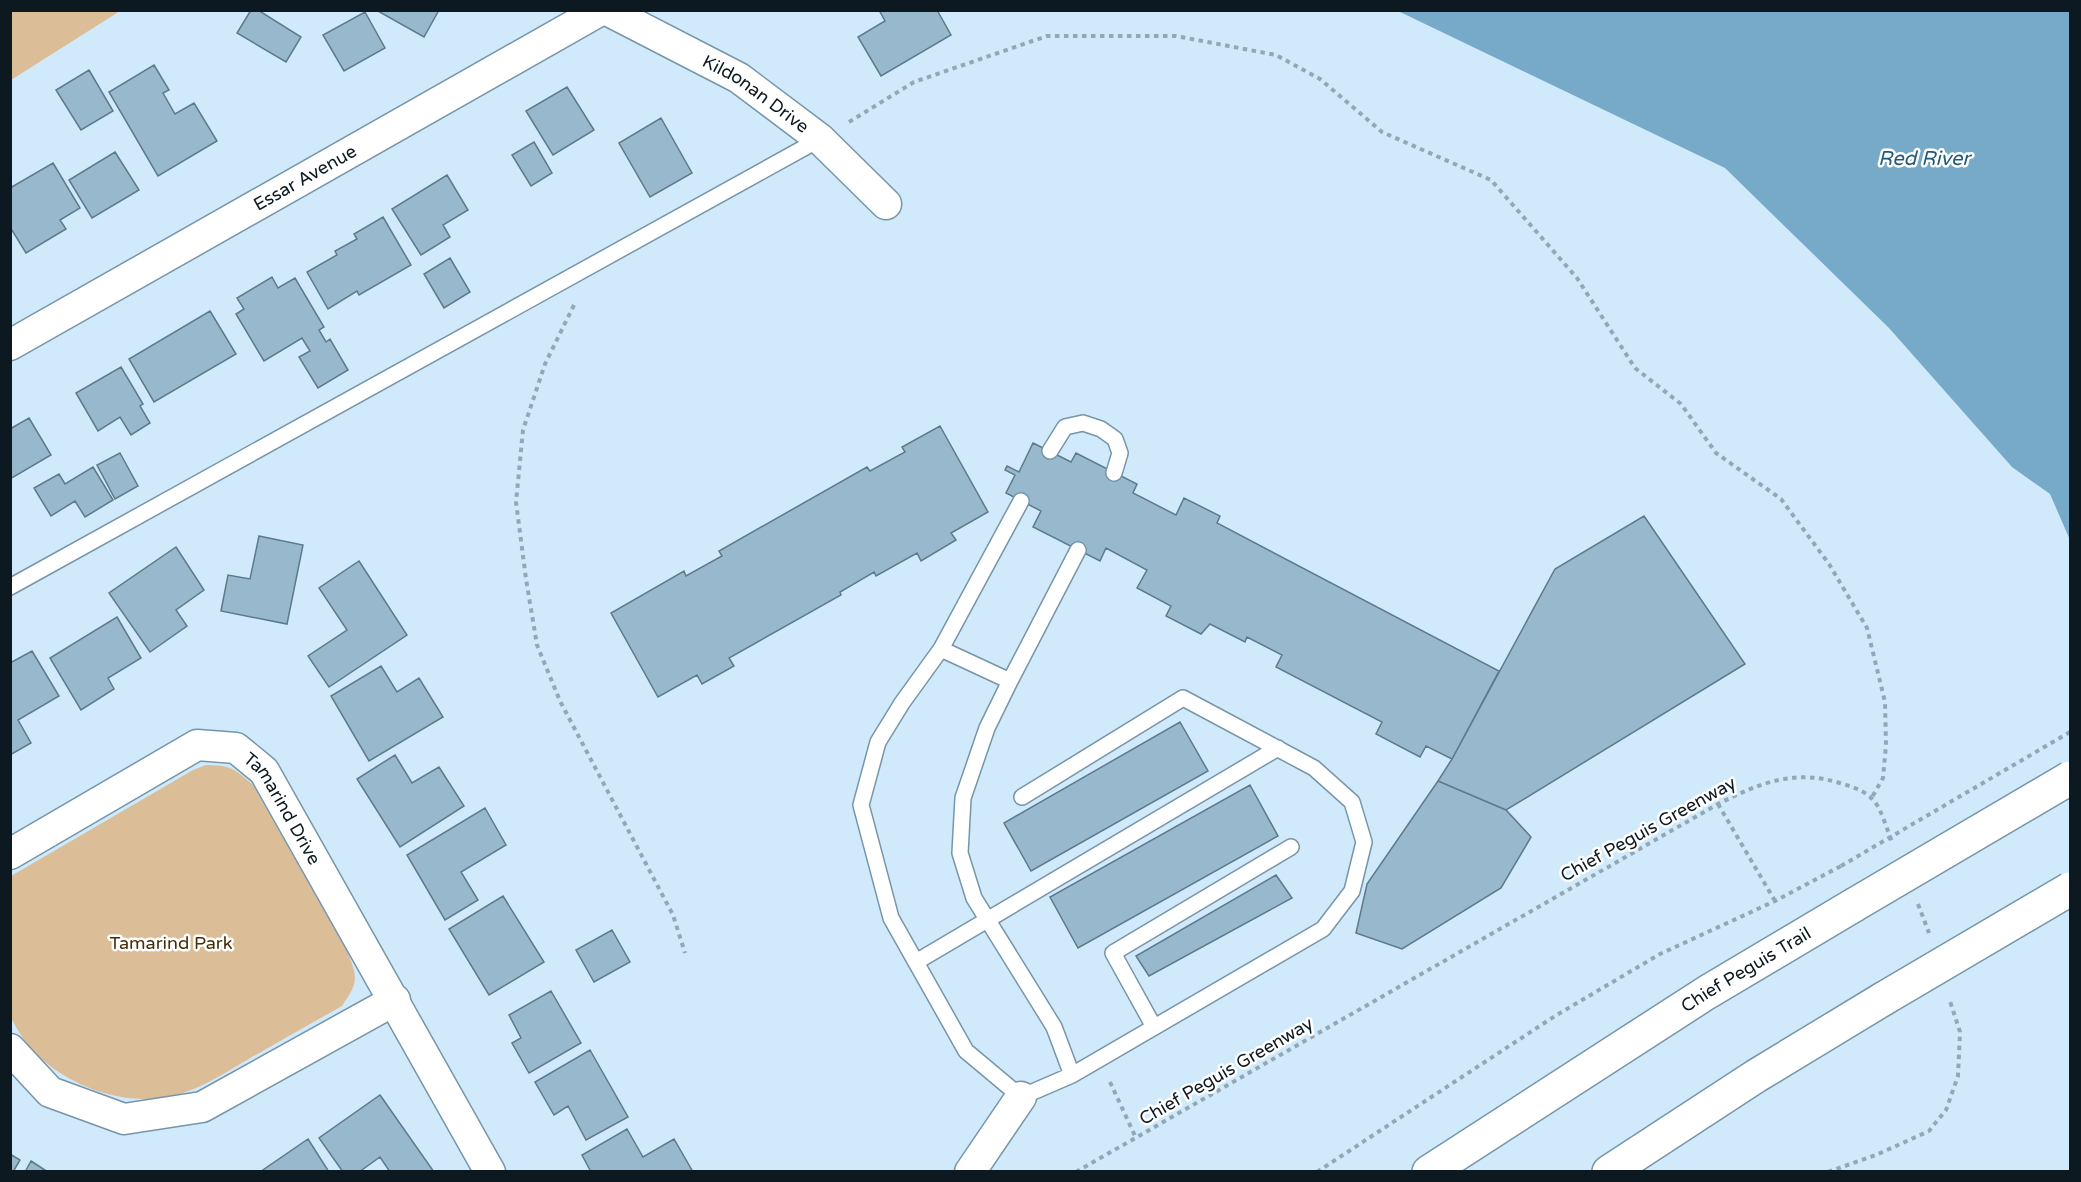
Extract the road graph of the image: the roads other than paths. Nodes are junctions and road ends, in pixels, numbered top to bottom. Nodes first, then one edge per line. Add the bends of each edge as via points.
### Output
1 (601, 10) edge
2 (607, 10) edge
3 (820, 139) junction
4 (886, 204) dead end
5 (10, 345) edge
6 (1050, 451) dead end
7 (1114, 473) dead end
8 (1021, 501) dead end
9 (1078, 550) dead end
10 (10, 587) edge
11 (941, 649) junction
12 (1010, 681) junction
13 (1278, 748) junction
14 (2070, 778) edge
15 (1022, 797) dead end
16 (1291, 847) dead end
17 (10, 854) edge
18 (2070, 889) edge
19 (988, 920) junction
20 (916, 962) junction
21 (395, 1000) junction
22 (1154, 1027) junction
23 (10, 1049) edge
24 (1072, 1075) junction
25 (1021, 1097) junction
26 (490, 1172) edge
27 (970, 1172) edge
28 (1429, 1172) edge
29 (1609, 1172) edge

1 - 5 street, Essar Avenue
2 - 3 street, Kildonan Drive via 739,78
3 - 4 street, Kildonan Drive
3 - 10 lane
6 - 7 lane via 1065,427 1083,423 1101,429 1115,439 1120,453
8 - 11 lane
9 - 12 lane
11 - 12 lane
11 - 20 lane via 878,742 861,805 891,918
12 - 19 lane via 987,729 963,798 960,853 974,898
13 - 15 lane via 1183,698
13 - 19 lane
13 - 22 lane via 1314,768 1352,802 1364,842 1352,891 1323,929
14 - 28 main road, Chief Peguis Trail, bridge via 1706,993
16 - 22 lane via 1113,953
17 - 21 street, Tamarind Drive via 197,745 236,748 264,771
18 - 29 main road, bridge via 1756,1076
19 - 20 lane
19 - 24 lane via 1054,1027
20 - 25 lane via 966,1051
21 - 23 street via 202,1107 124,1119 50,1092
21 - 26 street, Tamarind Drive
22 - 24 lane
24 - 25 lane
25 - 27 street

